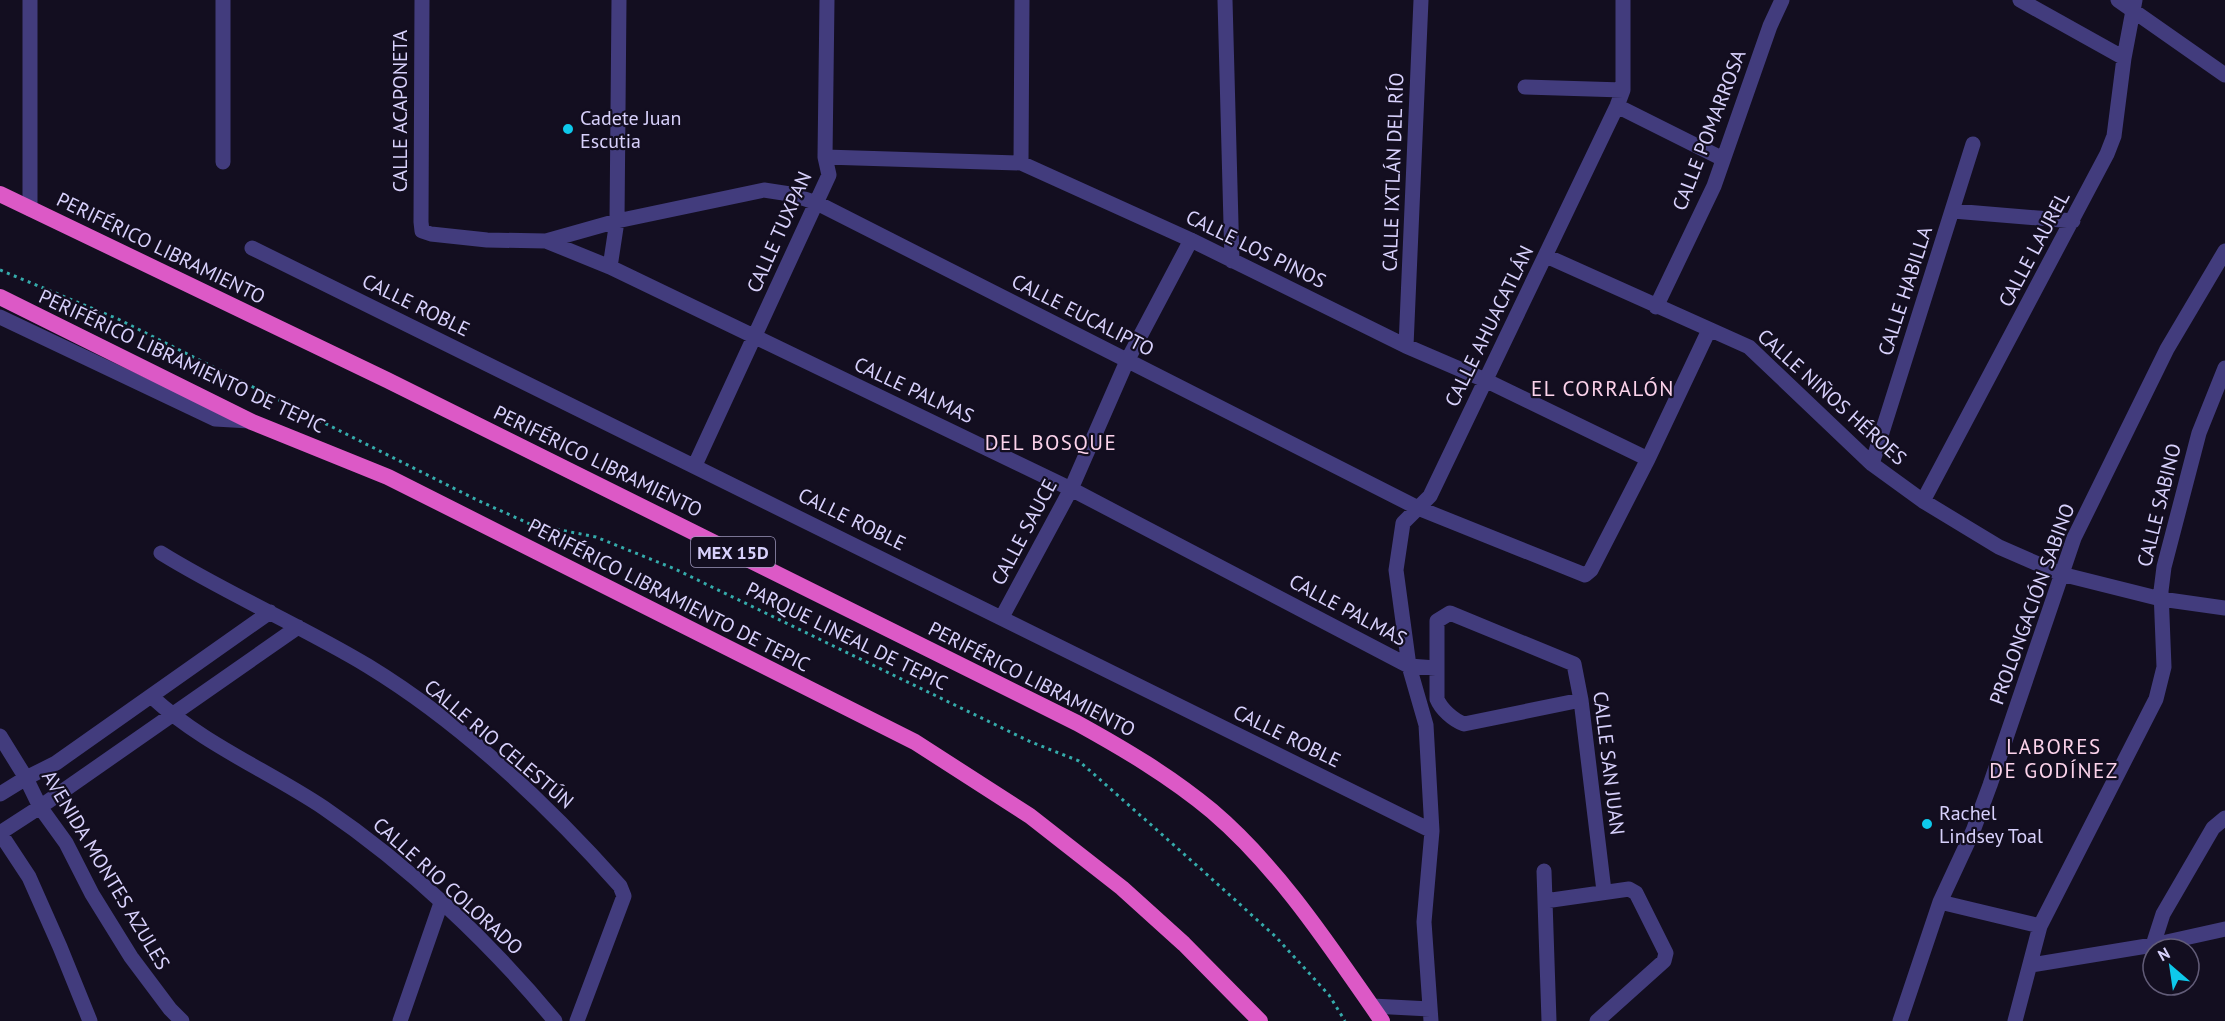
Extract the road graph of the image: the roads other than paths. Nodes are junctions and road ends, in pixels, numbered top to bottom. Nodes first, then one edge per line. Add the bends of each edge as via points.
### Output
1 (30, 0) edge
2 (223, 0) edge
3 (422, 0) edge
4 (620, 0) edge
5 (827, 0) edge
6 (1022, 0) edge
7 (1225, 0) edge
8 (1421, 0) edge
9 (1623, 0) edge
10 (1782, 0) edge
11 (2020, 0) edge
12 (2118, 0) edge
13 (2134, 5) edge
14 (2124, 58) junction
15 (2225, 75) edge
16 (1525, 87) dead end
17 (1623, 90) junction
18 (1617, 106) junction
19 (1973, 144) dead end
20 (825, 157) junction
21 (1723, 159) junction
22 (223, 162) dead end
23 (1021, 163) junction
24 (0, 195) edge
25 (817, 203) junction
26 (30, 209) junction
27 (1953, 211) junction
28 (617, 221) junction
29 (2073, 221) junction
30 (421, 222) joint
31 (1191, 240) junction
32 (546, 241) junction
33 (252, 248) dead end
34 (2225, 251) edge
35 (1546, 256) junction
36 (1232, 261) junction
37 (610, 267) junction
38 (0, 297) edge
39 (1656, 307) junction
40 (0, 317) edge
41 (1709, 330) junction
42 (754, 338) junction
43 (1406, 346) junction
44 (1127, 361) junction
45 (2225, 368) edge
46 (1485, 380) junction
47 (252, 422) junction
48 (1648, 459) junction
49 (1872, 464) junction
50 (695, 465) junction
51 (1071, 489) junction
52 (1923, 501) junction
53 (1418, 508) junction
54 (161, 553) dead end
55 (2061, 574) junction
56 (2161, 599) junction
57 (2225, 608) edge
58 (270, 612) junction
59 (1002, 617) junction
60 (298, 627) junction
61 (1409, 666) junction
62 (1436, 668) junction
63 (152, 697) junction
64 (1581, 700) junction
65 (171, 714) junction
66 (0, 736) edge
67 (26, 778) junction
68 (0, 794) edge
69 (40, 807) junction
70 (2225, 818) edge
71 (1432, 831) junction
72 (0, 833) edge
73 (1544, 871) dead end
74 (1604, 891) junction
75 (1545, 901) junction
76 (1940, 902) junction
77 (441, 903) junction
78 (2040, 926) junction
79 (2225, 929) edge
80 (2156, 937) edge
81 (2189, 937) edge
82 (2141, 947) edge
83 (2031, 965) junction
84 (1372, 1006) junction
85 (1430, 1015) edge
86 (90, 1021) edge
87 (182, 1021) edge
88 (400, 1021) edge
89 (555, 1021) edge
90 (578, 1021) edge
91 (1260, 1021) edge
92 (1382, 1021) edge
93 (1549, 1021) edge
94 (1597, 1021) edge
95 (1900, 1021) edge
96 (2015, 1021) edge

1 - 26 street
2 - 22 street
3 - 30 street, CALLE ACAPONETA
4 - 28 street
5 - 20 street, CALLE TUXPAN
6 - 23 street
7 - 36 street
8 - 43 street, CALLE IXTLÁN DEL RÍO
9 - 17 street, CALLE AHUACATLÁN
10 - 21 street, CALLE POMARROSA
11 - 14 street
12 - 13 street
13 - 14 street, CALLE LAUREL
13 - 15 street
14 - 29 street, CALLE LAUREL via 2114,136
16 - 17 street
17 - 18 street, CALLE AHUACATLÁN
18 - 21 street
18 - 35 street, CALLE AHUACATLÁN
19 - 27 street
20 - 23 street, CALLE LOS PINOS
20 - 25 street, CALLE TUXPAN via 829,175
21 - 39 street, CALLE POMARROSA
23 - 31 street, CALLE LOS PINOS
24 - 26 highway, PERIFÉRICO LIBRAMIENTO / MEX 15D
25 - 28 street, CALLE EUCALIPTO via 764,190
25 - 42 street, CALLE TUXPAN
25 - 44 street, CALLE EUCALIPTO
26 - 84 highway, PERIFÉRICO LIBRAMIENTO / MEX 15D via 398,385 1135,755 1212,812 1244,842 1300,906
27 - 29 street, CALLE HABILLA
27 - 49 street, CALLE HABILLA
28 - 32 street, CALLE EUCALIPTO
28 - 37 street
29 - 52 street, CALLE LAUREL
30 - 32 street, CALLE PALMAS via 423,231 431,234
31 - 36 street, CALLE LOS PINOS
31 - 44 street, CALLE SAUCE
32 - 37 street, CALLE PALMAS
33 - 50 street, CALLE ROBLE
34 - 55 street, PROLONGACIÓN SABINO via 2167,349 2074,538
35 - 39 street, CALLE NIÑOS HÉROES
35 - 46 street, CALLE AHUACATLÁN
36 - 43 street, CALLE LOS PINOS
37 - 42 street, CALLE PALMAS
38 - 47 highway, PERIFÉRICO LIBRAMIENTO DE TEPIC
39 - 41 street, CALLE NIÑOS HÉROES
40 - 47 street via 214,419
41 - 48 street
41 - 49 street, CALLE NIÑOS HÉROES via 1749,347
42 - 50 street, CALLE TUXPAN
42 - 51 street, CALLE PALMAS
43 - 46 street, CALLE LOS PINOS
44 - 51 street, CALLE SAUCE
44 - 53 street, CALLE EUCALIPTO
45 - 56 street, CALLE SABINO via 2199,433 2164,567
46 - 48 street, CALLE LOS PINOS
46 - 53 street, CALLE AHUACATLÁN via 1430,496
47 - 91 highway, PERIFÉRICO LIBRAMIENTO DE TEPIC via 388,477 915,742 1030,816 1122,888
48 - 53 street, CALLE EUCALIPTO via 1585,576
49 - 52 street, CALLE NIÑOS HÉROES
50 - 59 street, CALLE ROBLE
51 - 59 street, CALLE SAUCE
51 - 61 street, CALLE PALMAS
52 - 55 street, CALLE NIÑOS HÉROES via 1999,547
53 - 61 street, CALLE AHUACATLÁN via 1403,523 1396,570
54 - 58 street, CALLE RIO CELESTÚN
55 - 56 street, CALLE NIÑOS HÉROES
55 - 76 street, PROLONGACIÓN SABINO via 1987,794
56 - 57 street, CALLE NIÑOS HÉROES
56 - 78 street, CALLE SABINO via 2164,667 2156,699
58 - 60 street, CALLE RIO CELESTÚN
58 - 63 street
59 - 71 street, CALLE ROBLE
60 - 65 street
60 - 90 street, CALLE RIO CELESTÚN via 369,667 442,717 576,837 620,886 624,896
61 - 62 street
61 - 71 street, CALLE AHUACATLÁN via 1426,724
62 - 64 street via 1437,699 1456,722
62 - 64 street, CALLE SAN JUAN via 1437,621 1450,613 1575,664
63 - 65 street, CALLE RIO COLORADO
63 - 67 street via 56,763
64 - 74 street, CALLE SAN JUAN
65 - 69 street
65 - 77 street, CALLE RIO COLORADO via 201,736 324,808
66 - 67 street, AVENIDA MONTES AZULES
67 - 68 street
67 - 69 street, AVENIDA MONTES AZULES
69 - 72 street
69 - 87 street, AVENIDA MONTES AZULES via 66,843 131,957
70 - 80 street via 2213,828 2163,914
71 - 85 street, CALLE AHUACATLÁN via 1424,922
72 - 86 street via 29,877
73 - 75 street
74 - 75 street
74 - 94 street via 1629,889 1636,893 1666,953 1664,961
75 - 93 street
76 - 78 street
76 - 95 street, PROLONGACIÓN SABINO
77 - 88 street
77 - 89 street, CALLE RIO COLORADO
78 - 83 street, CALLE SABINO
79 - 81 street
82 - 83 street
83 - 96 street, CALLE SABINO
84 - 85 street
84 - 92 highway, PERIFÉRICO LIBRAMIENTO / MEX 15D

